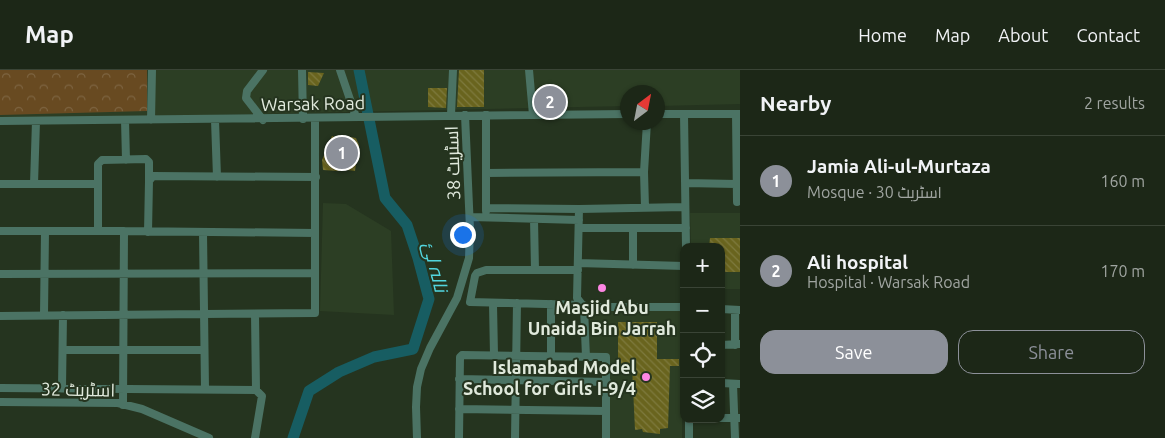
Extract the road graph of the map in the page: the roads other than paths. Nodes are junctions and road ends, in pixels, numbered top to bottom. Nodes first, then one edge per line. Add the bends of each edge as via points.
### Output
1 (152, 70) edge
2 (263, 70) edge
3 (302, 70) edge
4 (340, 70) edge
5 (453, 70) edge
6 (529, 70) edge
7 (620, 114) edge
8 (665, 114) edge
9 (684, 114) junction
10 (738, 114) edge
11 (451, 115) junction
12 (465, 115) junction
13 (486, 115) junction
14 (533, 115) junction
15 (359, 117) junction
16 (303, 119) junction
17 (315, 119) junction
18 (125, 120) junction
19 (151, 120) junction
20 (215, 120) junction
21 (263, 120) junction
22 (0, 121) edge
23 (36, 121) junction
24 (647, 130) edge
25 (126, 160) junction
26 (486, 172) junction
27 (644, 172) junction
28 (218, 176) junction
29 (316, 177) junction
30 (151, 179) junction
31 (686, 183) junction
32 (0, 184) edge
33 (34, 184) junction
34 (97, 184) junction
35 (736, 184) junction
36 (737, 202) dead end
37 (645, 207) junction
38 (685, 207) junction
39 (486, 208) junction
40 (579, 209) junction
41 (470, 218) junction
42 (485, 218) junction
43 (534, 219) junction
44 (579, 224) junction
45 (633, 228) junction
46 (686, 228) junction
47 (0, 231) edge
48 (45, 231) junction
49 (98, 231) junction
50 (124, 231) junction
51 (148, 232) junction
52 (202, 232) junction
53 (315, 233) junction
54 (686, 243) edge
55 (633, 265) junction
56 (680, 266) edge
57 (578, 267) junction
58 (535, 270) junction
59 (204, 273) junction
60 (315, 273) junction
61 (0, 274) edge
62 (45, 274) junction
63 (124, 274) junction
64 (493, 304) junction
65 (517, 304) junction
66 (552, 304) junction
67 (584, 306) junction
68 (680, 307) edge
69 (737, 310) edge
70 (204, 314) junction
71 (255, 314) junction
72 (44, 315) junction
73 (63, 315) junction
74 (124, 315) junction
75 (0, 316) edge
76 (737, 344) edge
77 (63, 350) junction
78 (124, 350) junction
79 (204, 350) junction
80 (494, 355) junction
81 (517, 356) junction
82 (551, 356) junction
83 (586, 357) junction
84 (459, 379) junction
85 (516, 380) junction
86 (607, 382) junction
87 (737, 384) edge
88 (0, 388) edge
89 (62, 388) junction
90 (124, 388) junction
91 (205, 389) junction
92 (256, 390) junction
93 (0, 402) edge
94 (123, 405) junction
95 (459, 409) junction
96 (516, 410) junction
97 (606, 411) junction
98 (737, 418) edge
99 (689, 423) edge
100 (209, 438) edge
101 (255, 438) edge
102 (417, 438) edge
103 (459, 438) edge
104 (516, 438) edge
105 (606, 438) edge
106 (689, 438) edge
107 (735, 438) edge

1 - 19 street
2 - 21 street via 247,91 246,98
3 - 16 street
4 - 15 street
5 - 11 street
6 - 14 street
7 - 14 street, Warsak Road
8 - 9 street
9 - 10 street
9 - 31 street
10 - 35 street
11 - 12 street, Warsak Road
11 - 15 street, Warsak Road
12 - 13 street, Warsak Road
12 - 41 street, اسٹریٹ 38
13 - 14 street, Warsak Road
13 - 26 street
15 - 17 street, Warsak Road
16 - 17 street, Warsak Road
16 - 21 street, Warsak Road
17 - 29 street
18 - 19 street, Warsak Road
18 - 23 street, Warsak Road
18 - 25 street
19 - 20 street, Warsak Road
20 - 21 street, Warsak Road
20 - 28 street
22 - 23 street, Warsak Road
23 - 33 street
24 - 27 street
25 - 30 street via 149,162
25 - 34 street via 102,160 98,164
26 - 27 street
26 - 39 street
27 - 37 street
28 - 29 street
28 - 30 street
29 - 53 street
30 - 51 street
31 - 35 street
31 - 38 street
32 - 33 street
33 - 34 street
34 - 49 street
35 - 36 street
37 - 38 street
37 - 40 street
38 - 46 street
39 - 40 street
39 - 42 street
40 - 44 street
41 - 42 street
41 - 102 street, اسٹریٹ 38 via 468,258 456,298 421,369 417,387
42 - 43 street
43 - 44 street
43 - 58 street
44 - 45 street
44 - 57 street
45 - 46 street
45 - 55 street
46 - 54 street
47 - 48 street
48 - 49 street
48 - 62 street
49 - 50 street
50 - 51 street
50 - 63 street
51 - 52 street
52 - 53 street
52 - 59 street
53 - 60 street
55 - 56 street
55 - 57 street
57 - 58 street
57 - 67 street via 578,298
58 - 64 street via 486,270 477,273 470,302
59 - 60 street
59 - 63 street
59 - 70 street
60 - 71 street via 315,313
61 - 62 street
62 - 63 street
62 - 72 street
63 - 74 street
64 - 65 street
64 - 80 street
65 - 66 street
65 - 81 street
66 - 67 street
66 - 82 street
67 - 68 street
67 - 83 street
69 - 76 street
70 - 71 street
70 - 74 street
70 - 79 street
71 - 92 street
72 - 73 street
72 - 75 street
73 - 74 street
73 - 77 street
74 - 78 street
77 - 78 street
77 - 89 street
78 - 79 street
78 - 90 street
79 - 91 street
80 - 81 street
80 - 84 street via 461,355
81 - 82 street
81 - 85 street
82 - 83 street
83 - 86 street via 606,357
84 - 85 street
84 - 95 street
85 - 86 street
85 - 96 street
86 - 97 street
87 - 98 street
88 - 89 street
89 - 90 street
90 - 91 street
90 - 94 street
91 - 92 street
92 - 101 street via 262,396
93 - 94 street, اسٹریٹ 32 via 109,402
94 - 100 street, اسٹریٹ 32
95 - 96 street
95 - 103 street
96 - 97 street
96 - 104 street
97 - 105 street
98 - 107 street
99 - 106 street

